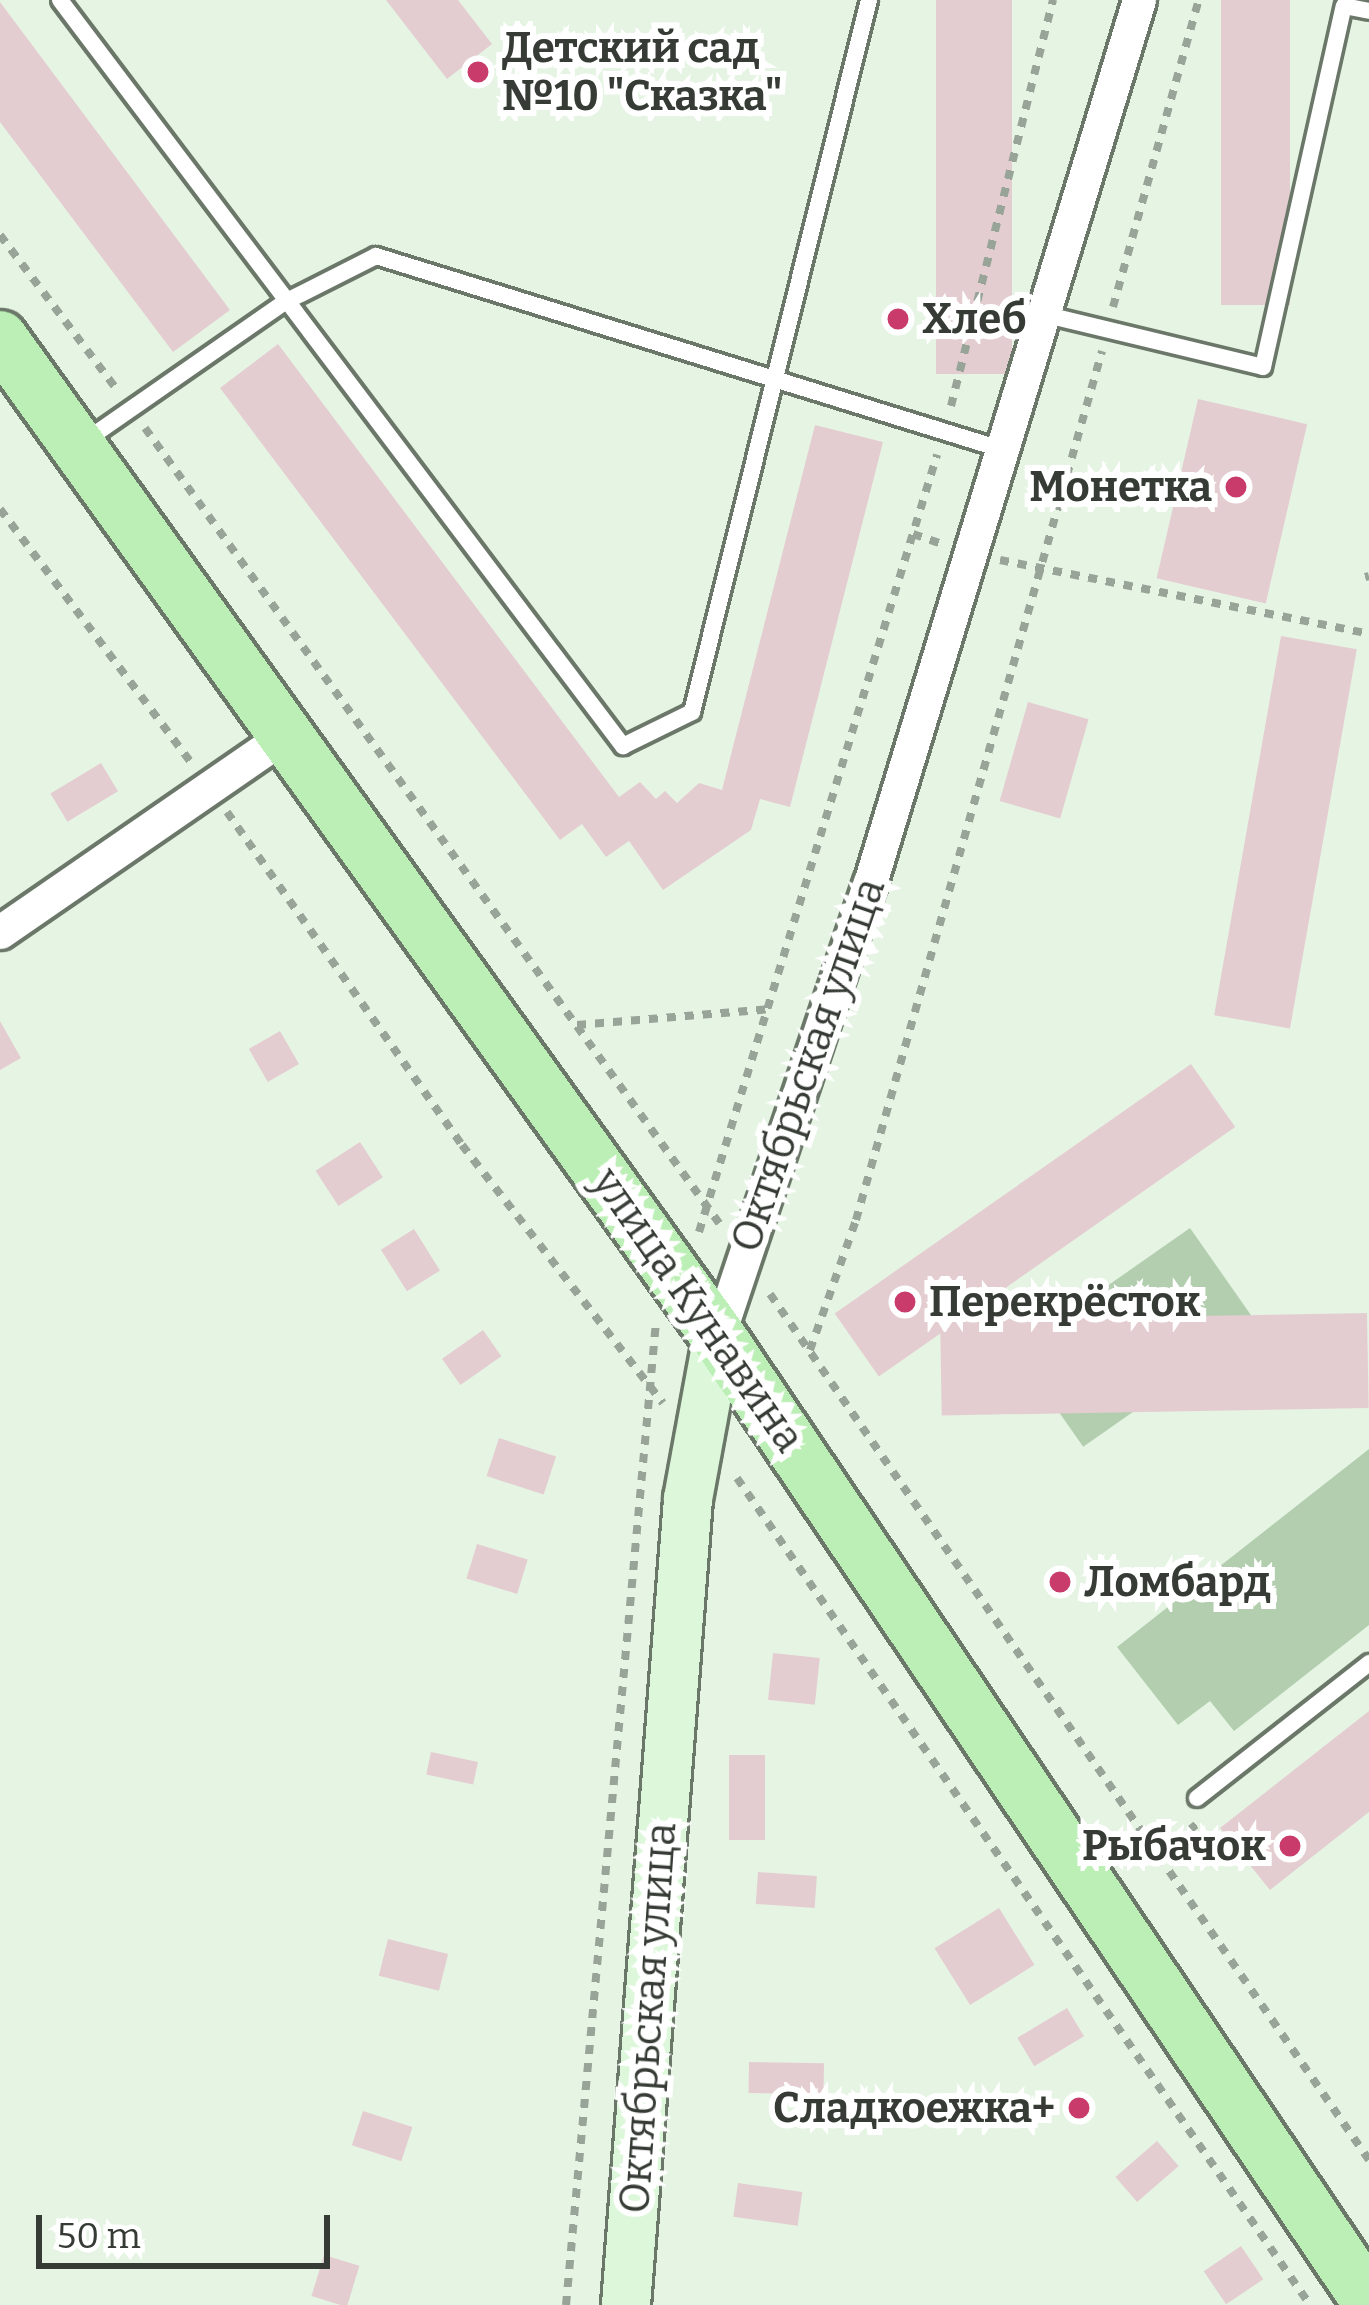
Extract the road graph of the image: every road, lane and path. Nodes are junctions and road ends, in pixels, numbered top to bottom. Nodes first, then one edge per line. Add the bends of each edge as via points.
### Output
1 (60, 0) edge
2 (869, 0) edge
3 (1139, 0) edge
4 (1199, 0) edge
5 (1369, 11) edge
6 (0, 235) edge
7 (285, 302) junction
8 (1047, 314) junction
9 (1108, 329) junction
10 (0, 338) edge
11 (774, 382) junction
12 (131, 409) junction
13 (80, 445) junction
14 (1004, 450) junction
15 (913, 535) dead end
16 (971, 554) junction
17 (1043, 570) junction
18 (1369, 634) edge
19 (288, 733) junction
20 (0, 932) edge
21 (770, 1009) dead end
22 (576, 1025) junction
23 (744, 1257) junction
24 (718, 1336) junction
25 (810, 1351) junction
26 (1369, 1664) edge
27 (1197, 1798) dead end
28 (1369, 2160) edge
29 (1369, 2301) edge
30 (626, 2305) edge

1 - 7 lane
2 - 11 lane
3 - 8 street, Октябрьская улица
4 - 9 path
5 - 9 lane via 1344,6 1262,368
6 - 12 path
7 - 11 lane via 376,256
7 - 11 lane via 623,746 692,712
7 - 12 lane
8 - 9 lane
8 - 14 street, Октябрьская улица
9 - 17 path
10 - 13 main road, улица Кунавина
11 - 14 lane
12 - 13 lane
12 - 22 path
13 - 19 main road, улица Кунавина
14 - 16 street, Октябрьская улица
15 - 16 path
16 - 17 path
16 - 23 street, Октябрьская улица
17 - 18 path
17 - 25 path via 856,1220
19 - 20 street
19 - 24 main road, улица Кунавина
21 - 22 path
22 - 23 path
23 - 24 street, Октябрьская улица
23 - 25 path
24 - 29 main road, улица Кунавина
24 - 30 main road, Октябрьская улица via 688,1499
25 - 28 path
26 - 27 lane

